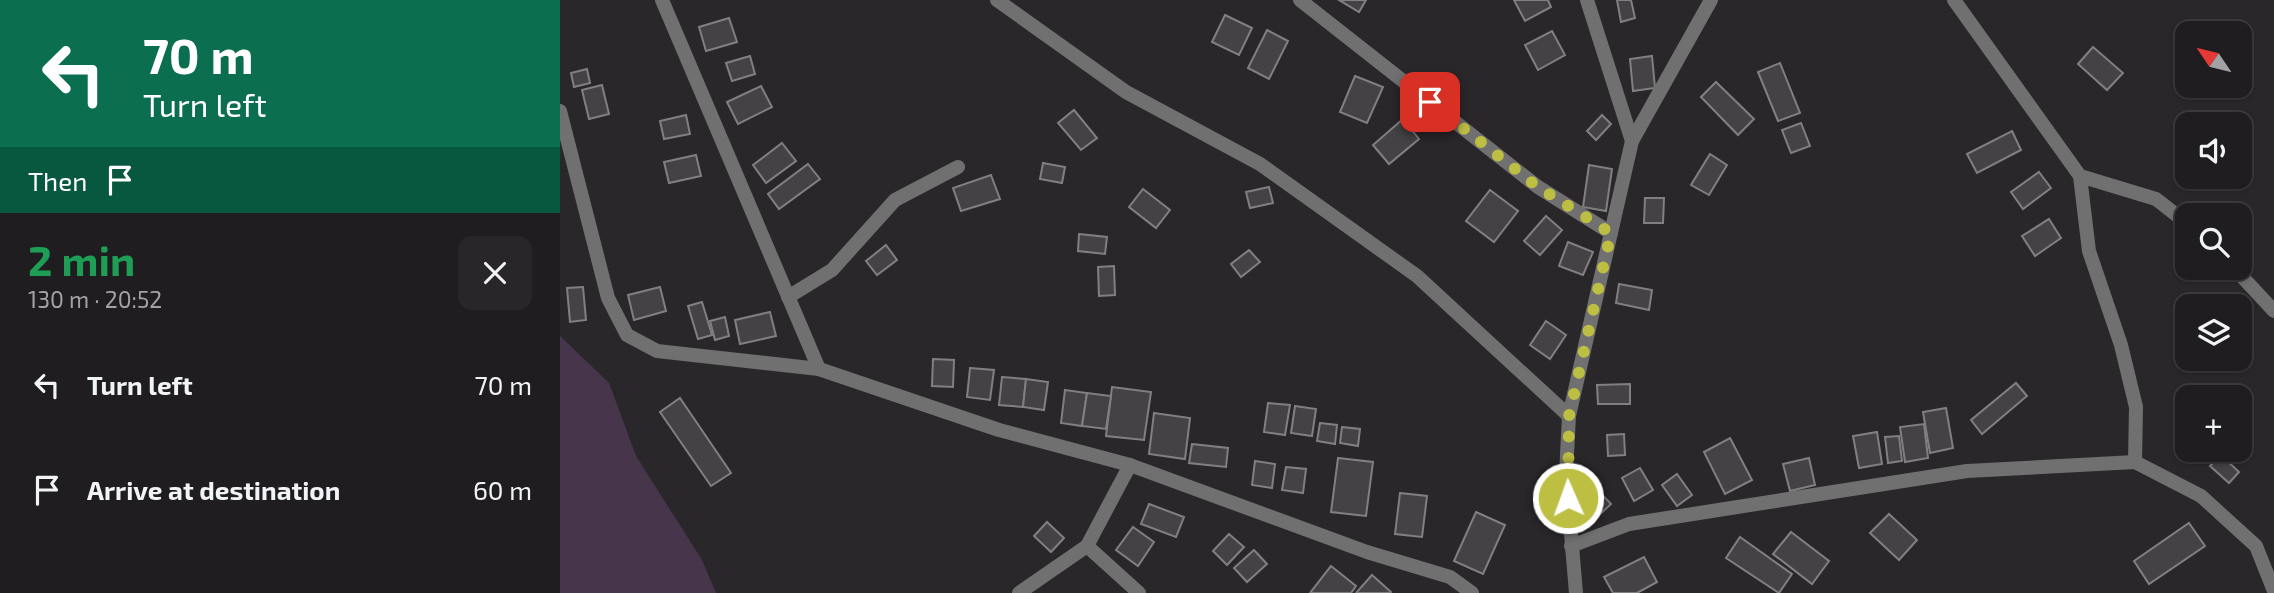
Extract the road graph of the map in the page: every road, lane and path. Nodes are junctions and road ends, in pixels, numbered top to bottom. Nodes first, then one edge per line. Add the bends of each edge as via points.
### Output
1 (662, 0) edge
2 (997, 0) edge
3 (1300, 0) edge
4 (1587, 0) edge
5 (1711, 0) edge
6 (1954, 0) edge
7 (560, 111) edge
8 (1632, 141) junction
9 (958, 167) dead end
10 (2080, 176) junction
11 (2175, 214) edge
12 (1611, 233) junction
13 (2245, 280) edge
14 (788, 298) junction
15 (2274, 311) edge
16 (819, 369) junction
17 (1569, 416) junction
18 (2135, 463) junction
19 (1130, 465) junction
20 (1087, 546) junction
21 (1571, 546) junction
22 (2274, 591) edge
23 (1019, 593) edge
24 (1139, 593) edge
25 (1472, 593) edge
26 (1576, 593) edge

1 - 14 street
2 - 17 street via 1126,92 1260,164 1405,268
3 - 12 street via 1538,187
4 - 8 street
5 - 8 street
6 - 10 street
7 - 16 street via 608,299 627,335 657,351
8 - 12 street
9 - 14 street via 895,200 832,271
10 - 11 street via 2156,199
10 - 18 street via 2089,251 2136,407
12 - 17 street
13 - 15 street
14 - 16 street
16 - 19 street via 999,430
17 - 21 street via 1566,474
18 - 21 street via 1967,471 1629,524
18 - 22 street via 2200,496 2256,546
19 - 20 street
19 - 25 street via 1450,578
20 - 23 street
20 - 24 street
21 - 26 street

